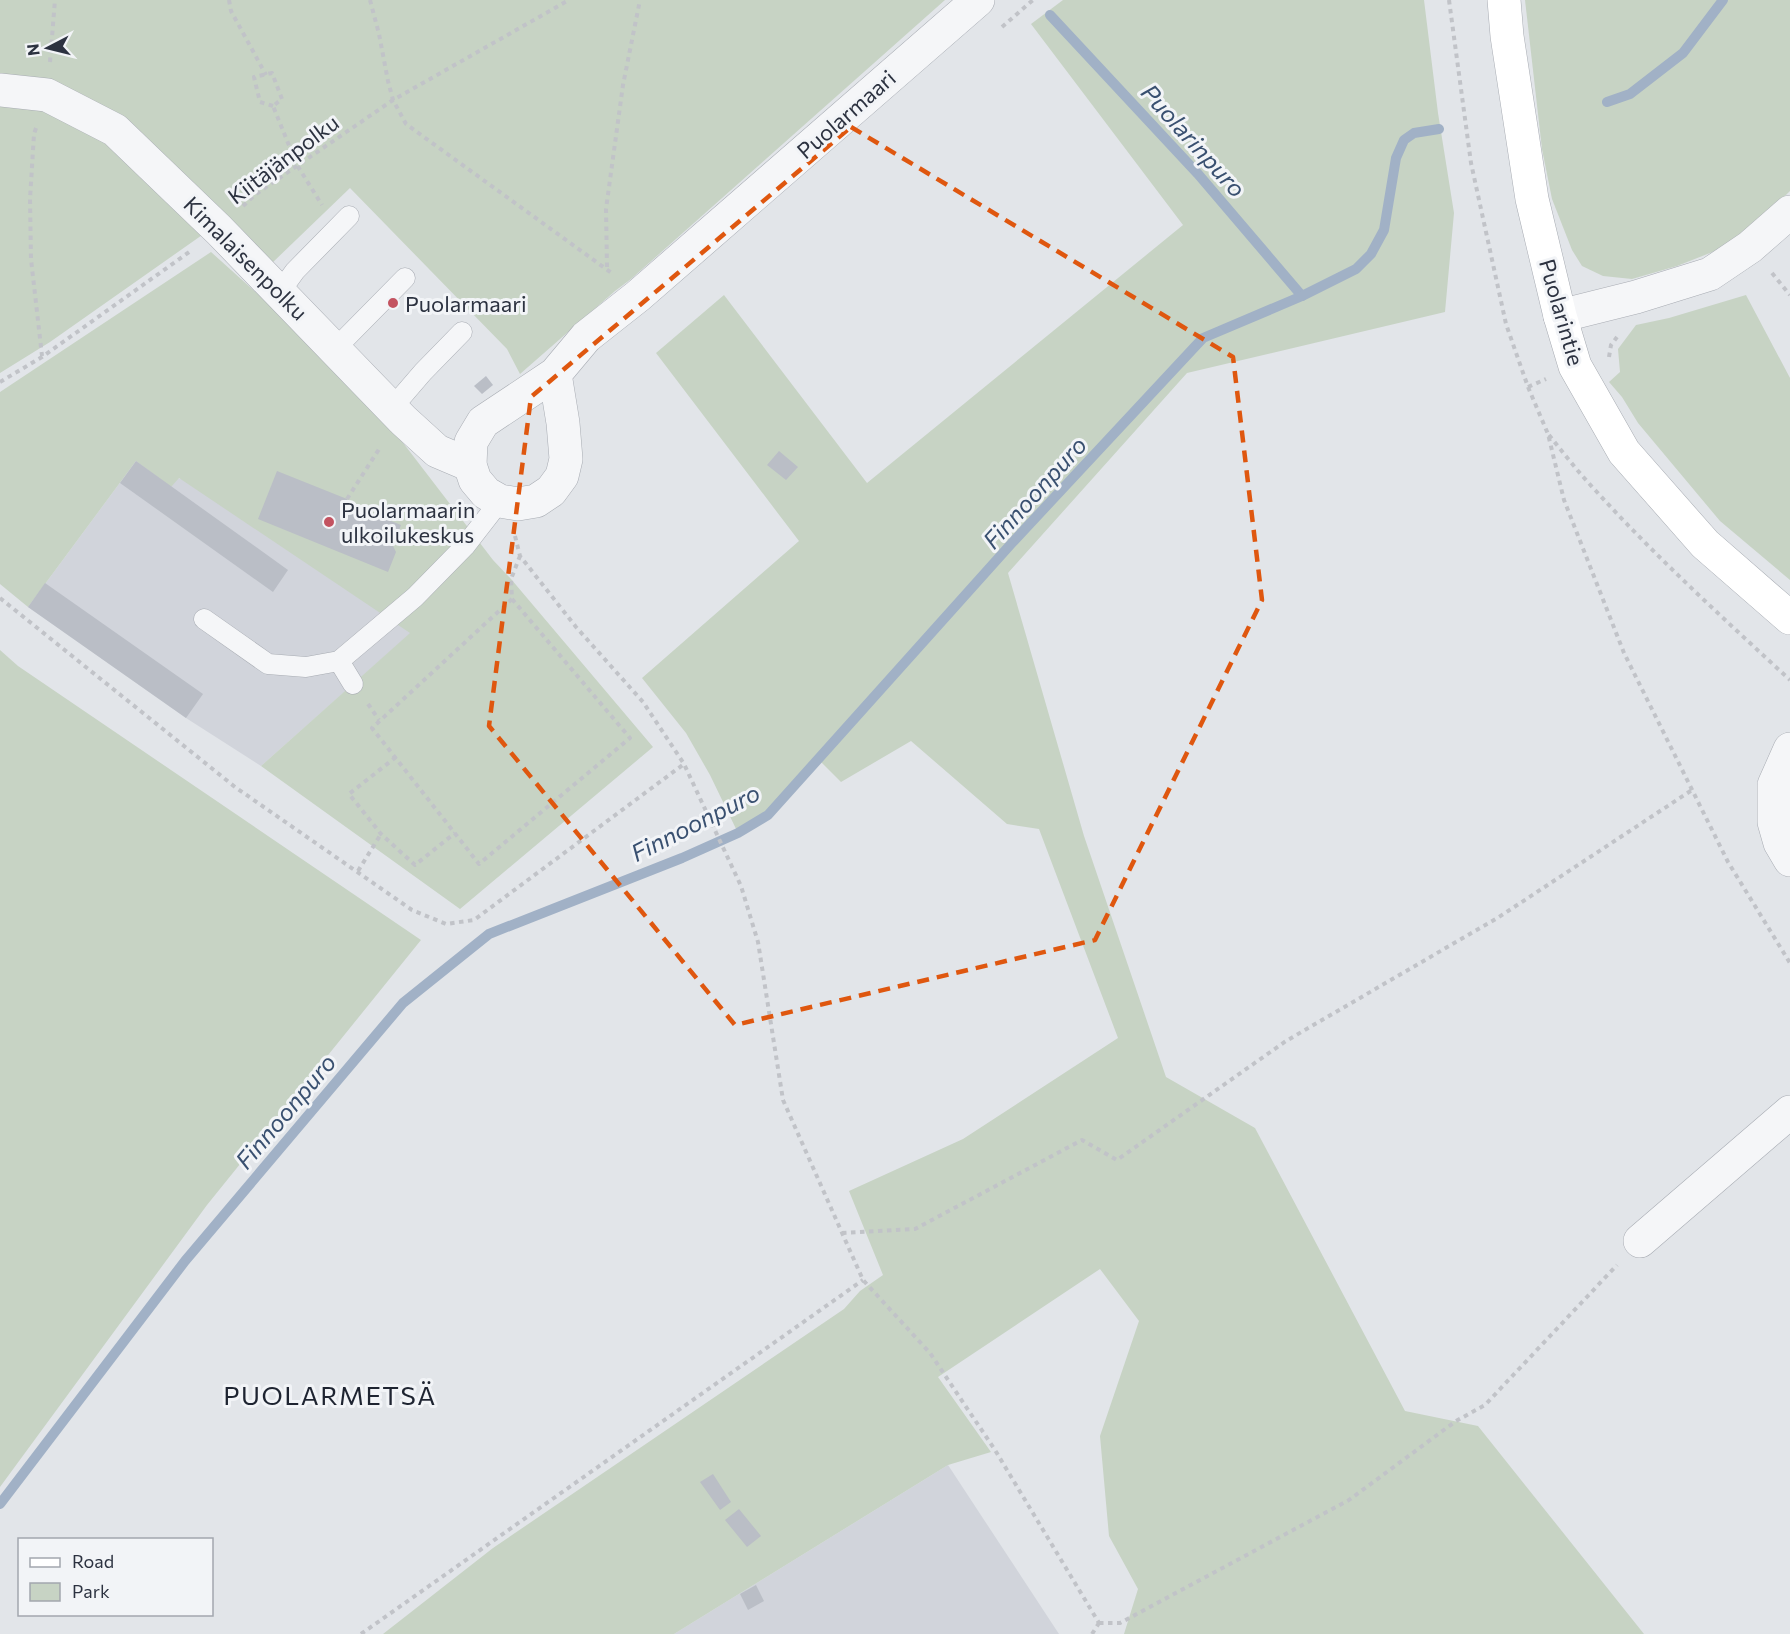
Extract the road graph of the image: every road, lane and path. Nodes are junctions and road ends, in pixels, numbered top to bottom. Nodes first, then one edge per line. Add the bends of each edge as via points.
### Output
1 (55, 0) edge
2 (229, 0) edge
3 (370, 0) edge
4 (569, 0) edge
5 (640, 0) edge
6 (978, 0) edge
7 (1033, 0) edge
8 (1449, 0) edge
9 (1504, 0) edge
10 (998, 30) dead end
11 (266, 75) junction
12 (0, 90) edge
13 (47, 96) junction
14 (393, 100) junction
15 (273, 106) junction
16 (297, 165) junction
17 (1790, 212) edge
18 (343, 222) joint
19 (219, 230) junction
20 (607, 268) junction
21 (405, 278) dead end
22 (279, 293) junction
23 (638, 296) junction
24 (1560, 316) junction
25 (462, 332) dead end
26 (335, 349) junction
27 (42, 357) junction
28 (555, 374) junction
29 (0, 382) edge
30 (397, 414) junction
31 (1548, 434) junction
32 (470, 465) junction
33 (347, 500) dead end
34 (493, 511) junction
35 (520, 556) junction
36 (0, 598) edge
37 (512, 599) junction
38 (1790, 618) edge
39 (204, 619) dead end
40 (339, 661) junction
41 (1790, 680) edge
42 (353, 684) dead end
43 (1790, 749) edge
44 (396, 757) junction
45 (684, 764) junction
46 (1692, 790) junction
47 (456, 833) junction
48 (381, 834) junction
49 (1790, 860) edge
50 (358, 871) junction
51 (1790, 963) edge
52 (1790, 1112) edge
53 (842, 1233) junction
54 (1640, 1241) joint
55 (863, 1280) junction
56 (1099, 1623) junction
57 (361, 1634) edge
58 (1092, 1634) edge

1 - 13 path
2 - 11 path via 231,11
3 - 14 path
4 - 14 path, Kiitäjänpolku
5 - 20 path via 623,85 606,209
6 - 23 street, Puolarmaari
7 - 10 path
8 - 31 path via 1471,163 1506,324
9 - 24 main road, Puolarintie via 1532,198
11 - 15 path via 272,73 282,99
11 - 15 path via 254,77 260,102
12 - 13 street, Kimalaisenpolku
13 - 19 street, Kimalaisenpolku via 115,130
13 - 27 path via 34,134 30,199 31,259
14 - 16 path, Kiitäjänpolku
14 - 20 path via 406,124
15 - 16 path
16 - 18 path
16 - 19 path, Kiitäjänpolku via 256,194
17 - 24 street via 1750,247 1710,274
18 - 22 lane
19 - 22 street, Kimalaisenpolku
19 - 27 path, Kiitäjänpolku
20 - 23 path
21 - 26 lane
22 - 26 street, Kimalaisenpolku
23 - 28 street, Puolarmaari via 586,338
24 - 38 main road, Puolarintie via 1575,366 1624,452 1705,544
25 - 30 lane via 423,372
26 - 30 street, Kimalaisenpolku
27 - 29 path, Kiitäjänpolku
28 - 32 street, Puolarmaari via 483,422 471,442
28 - 34 street via 566,459 562,476 551,491 536,501
30 - 32 street, Kimalaisenpolku via 438,451
30 - 33 path via 389,434
31 - 41 path via 1621,519
31 - 46 path via 1564,500 1624,653
32 - 34 street
34 - 35 path via 497,526 512,527
34 - 40 lane via 415,597
35 - 37 path via 511,579
35 - 45 path via 643,702
36 - 50 path via 236,787
37 - 44 path via 372,728
37 - 47 path via 630,738 479,864
39 - 40 lane via 268,664 306,667
40 - 42 lane
43 - 49 street via 1774,785 1774,822
44 - 47 path
44 - 48 path via 349,794
45 - 50 path via 474,920 446,924 412,910
45 - 53 path via 741,886 758,942 783,1100
46 - 51 path via 1728,862
46 - 53 path via 1499,917 1286,1041 1117,1160 1082,1140 915,1229
47 - 48 path via 415,865
48 - 50 path
52 - 54 street
53 - 55 path
54 - 56 path via 1485,1405 1456,1421 1349,1500 1120,1623
55 - 56 path via 930,1353 995,1450
55 - 57 path
56 - 58 path

